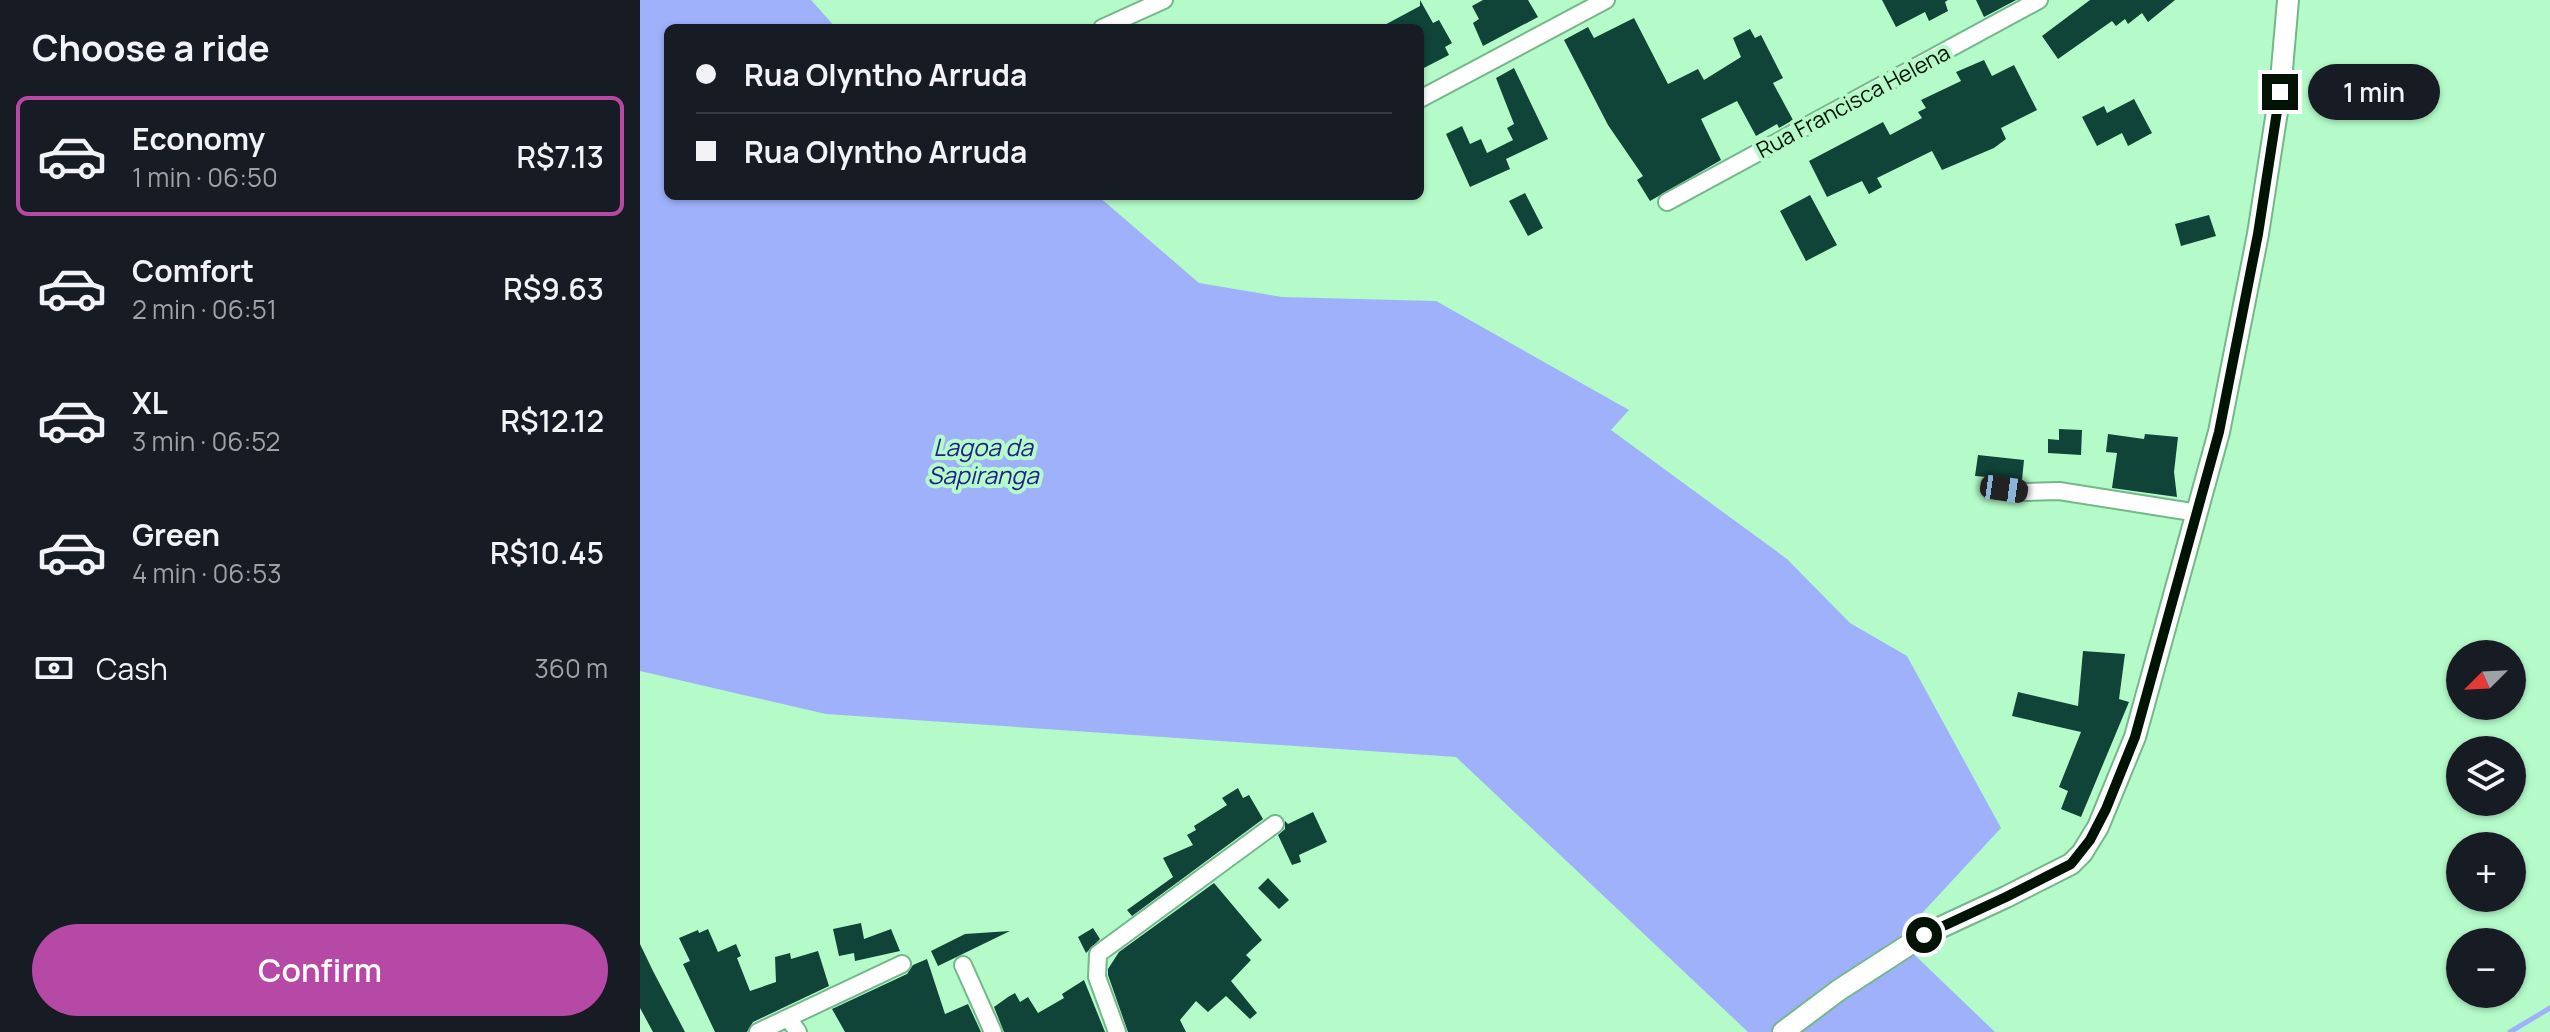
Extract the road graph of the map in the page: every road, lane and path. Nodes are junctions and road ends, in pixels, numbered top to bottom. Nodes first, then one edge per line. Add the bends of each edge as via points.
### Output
1 (1164, 0) edge
2 (1606, 0) edge
3 (2039, 0) edge
4 (2288, 0) edge
5 (1111, 24) edge
6 (1424, 97) edge
7 (1667, 202) dead end
8 (2004, 489) dead end
9 (2198, 513) junction
10 (1275, 824) dead end
11 (902, 964) dead end
12 (963, 965) dead end
13 (788, 1018) junction
14 (758, 1032) edge
15 (798, 1032) edge
16 (993, 1032) edge
17 (1117, 1032) edge
18 (1783, 1032) edge

1 - 5 street
2 - 6 street
3 - 7 street, Rua Francisca Helena
4 - 9 street via 2280,92 2255,249
8 - 9 street via 2059,491
9 - 18 street via 2135,737 2106,809 2078,858 1924,935
10 - 17 street via 1098,954 1097,977
11 - 13 street
12 - 16 street
13 - 14 street
13 - 15 street

